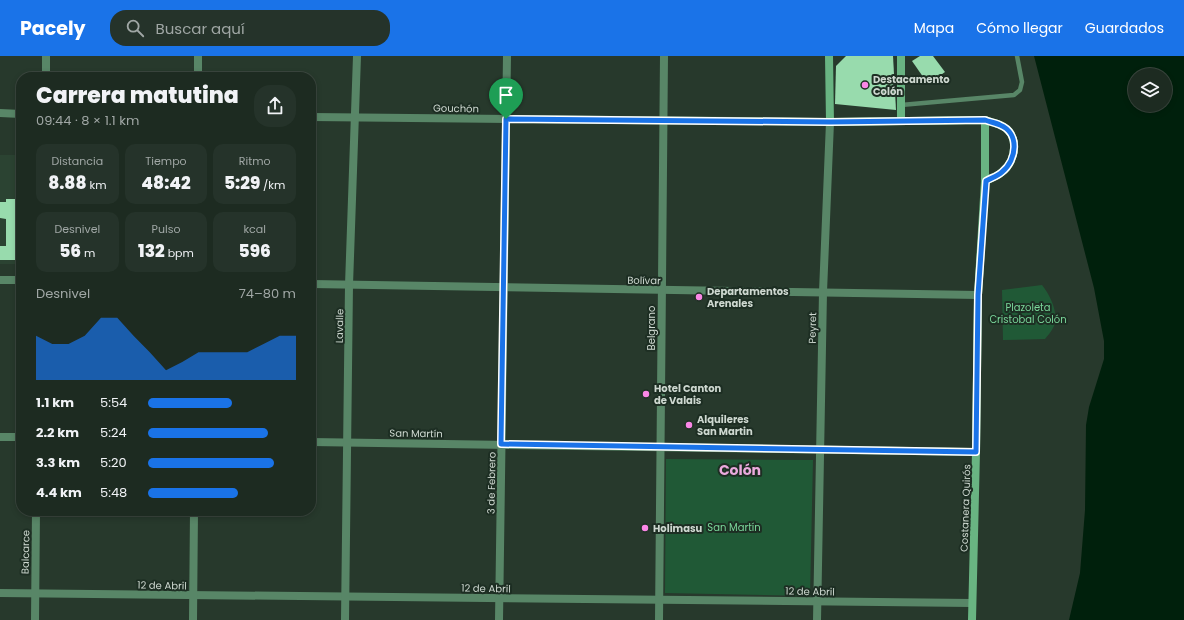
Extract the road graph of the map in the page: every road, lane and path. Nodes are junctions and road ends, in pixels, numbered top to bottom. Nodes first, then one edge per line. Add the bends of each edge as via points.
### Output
1 (46, 56) edge
2 (198, 56) edge
3 (357, 56) edge
4 (507, 56) edge
5 (664, 56) edge
6 (829, 56) edge
7 (901, 56) edge
8 (1017, 56) edge
9 (46, 72) edge
10 (198, 72) edge
11 (901, 105) junction
12 (0, 113) edge
13 (16, 114) edge
14 (316, 117) edge
15 (356, 117) junction
16 (506, 119) junction
17 (985, 120) junction
18 (663, 121) junction
19 (902, 121) junction
20 (830, 122) junction
21 (986, 181) junction
22 (0, 280) edge
23 (16, 280) edge
24 (316, 284) edge
25 (349, 285) junction
26 (504, 287) junction
27 (662, 290) junction
28 (823, 292) junction
29 (978, 295) junction
30 (0, 437) edge
31 (16, 437) edge
32 (316, 442) edge
33 (347, 442) junction
34 (501, 444) junction
35 (660, 447) junction
36 (820, 449) junction
37 (976, 452) junction
38 (36, 516) edge
39 (194, 516) edge
40 (0, 593) edge
41 (35, 593) junction
42 (193, 595) junction
43 (346, 596) junction
44 (499, 598) junction
45 (659, 600) junction
46 (817, 601) junction
47 (972, 603) junction
48 (35, 620) edge
49 (193, 620) edge
50 (345, 620) edge
51 (499, 620) edge
52 (659, 620) edge
53 (817, 620) edge
54 (972, 620) edge

1 - 9 street
2 - 10 street
3 - 15 street, Lavalle
4 - 16 street, 3 de Febrero
5 - 18 street, Belgrano
6 - 20 main road, Peyret
7 - 11 main road
8 - 11 lane via 1022,82 1020,90 1014,95
11 - 19 main road
12 - 13 street
14 - 15 street, Gouchón
15 - 16 street, Gouchón
15 - 25 street, Lavalle
16 - 18 street, Gouchón
16 - 26 street, 3 de Febrero
17 - 19 main road, Gouchón
17 - 21 main road, Costanera Quirós
17 - 21 main road via 1001,125 1008,131 1015,145 1014,158 1002,172
18 - 20 street, Gouchón
18 - 27 street, Belgrano
19 - 20 main road, Gouchón
20 - 28 street, Peyret
21 - 29 main road, Costanera Quirós
22 - 23 street
24 - 25 street, Bolívar
25 - 26 street, Bolívar
25 - 33 street, Lavalle
26 - 27 street, Bolívar
26 - 34 street, 3 de Febrero
27 - 28 street, Bolívar
27 - 35 street, Belgrano
28 - 29 street, Bolívar
28 - 36 street, Peyret
29 - 37 main road, Costanera Quirós
30 - 31 street
32 - 33 street, San Martín
33 - 34 street, San Martín
33 - 43 street, Lavalle
34 - 35 street, San Martín
34 - 44 street, 3 de Febrero
35 - 36 street, San Martín
35 - 45 street, Belgrano
36 - 37 street, San Martín
36 - 46 street, Peyret
37 - 47 main road, Costanera Quirós
38 - 41 street, Balcarce
39 - 42 street
40 - 41 street, 12 de Abril
41 - 42 street, 12 de Abril
41 - 48 street, Balcarce
42 - 43 street, 12 de Abril
42 - 49 street
43 - 44 street, 12 de Abril
43 - 50 street, Lavalle
44 - 45 street, 12 de Abril
44 - 51 street, 3 de Febrero
45 - 46 street, 12 de Abril
45 - 52 street, Belgrano
46 - 47 street, 12 de Abril
46 - 53 street, Peyret
47 - 54 main road, Costanera Quirós

